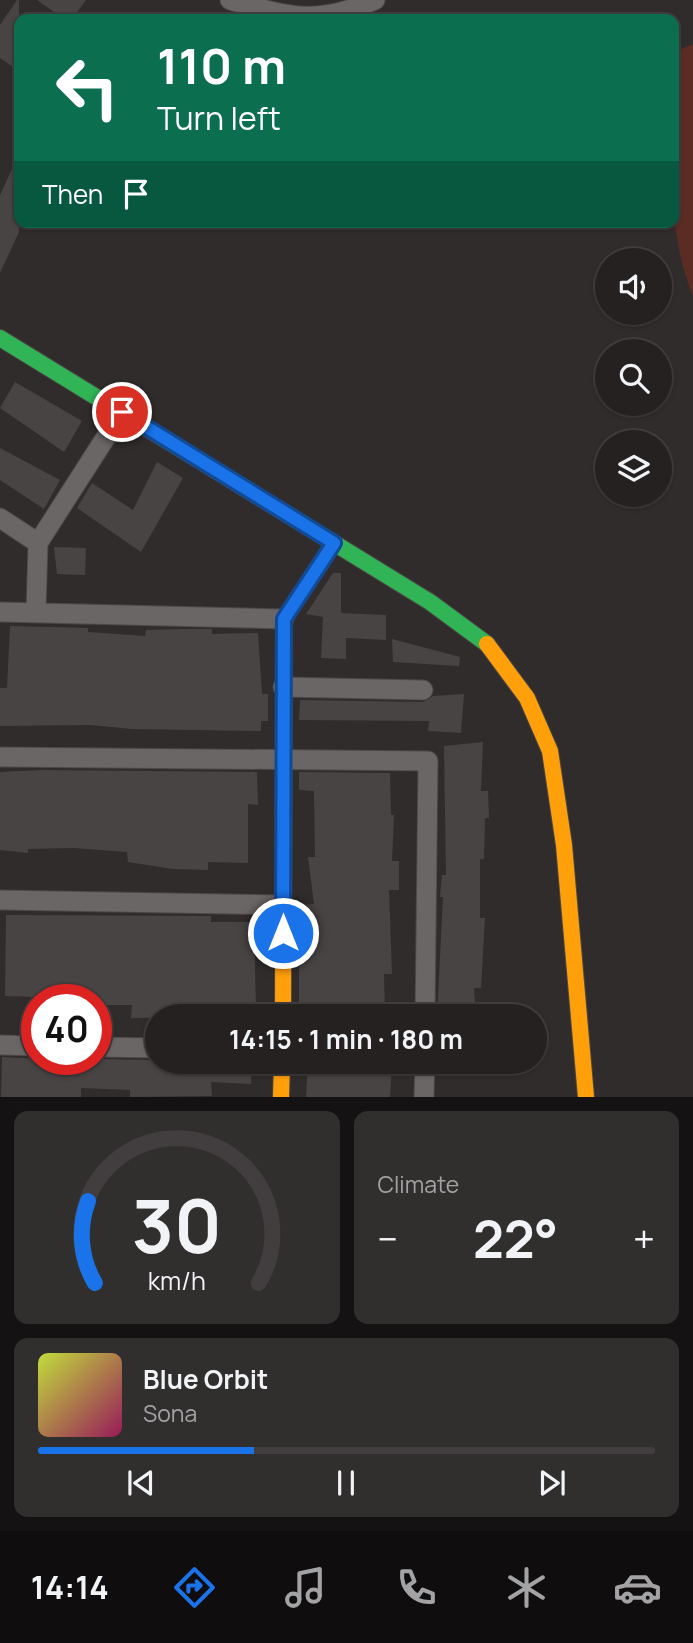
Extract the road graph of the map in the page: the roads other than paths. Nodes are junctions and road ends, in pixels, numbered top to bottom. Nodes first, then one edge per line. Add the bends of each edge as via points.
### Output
1 (230, 0) edge
2 (375, 0) edge
3 (278, 14) edge
4 (335, 14) edge
5 (0, 338) edge
6 (122, 412) junction
7 (0, 518) edge
8 (38, 543) junction
9 (334, 543) junction
10 (0, 612) edge
11 (36, 612) junction
12 (284, 619) junction
13 (283, 687) junction
14 (423, 690) dead end
15 (0, 757) edge
16 (282, 761) junction
17 (0, 900) edge
18 (283, 905) junction
19 (283, 1004) edge
20 (425, 1004) edge
21 (0, 1045) edge
22 (21, 1046) edge
23 (112, 1047) edge
24 (145, 1048) edge
25 (282, 1074) edge
26 (425, 1074) edge
27 (281, 1097) edge
28 (424, 1097) edge
29 (586, 1097) edge

1 - 3 street
2 - 4 street
5 - 6 street
6 - 8 street
6 - 9 street
7 - 8 street
8 - 11 street
9 - 12 street
9 - 29 street via 481,638 513,676 541,724 556,783 564,845
10 - 11 street
11 - 12 street
12 - 13 street
13 - 14 street
13 - 16 street
15 - 16 street
16 - 18 street
16 - 20 street via 428,761
17 - 18 street
18 - 19 street
21 - 22 street
23 - 24 street
25 - 27 street
26 - 28 street

